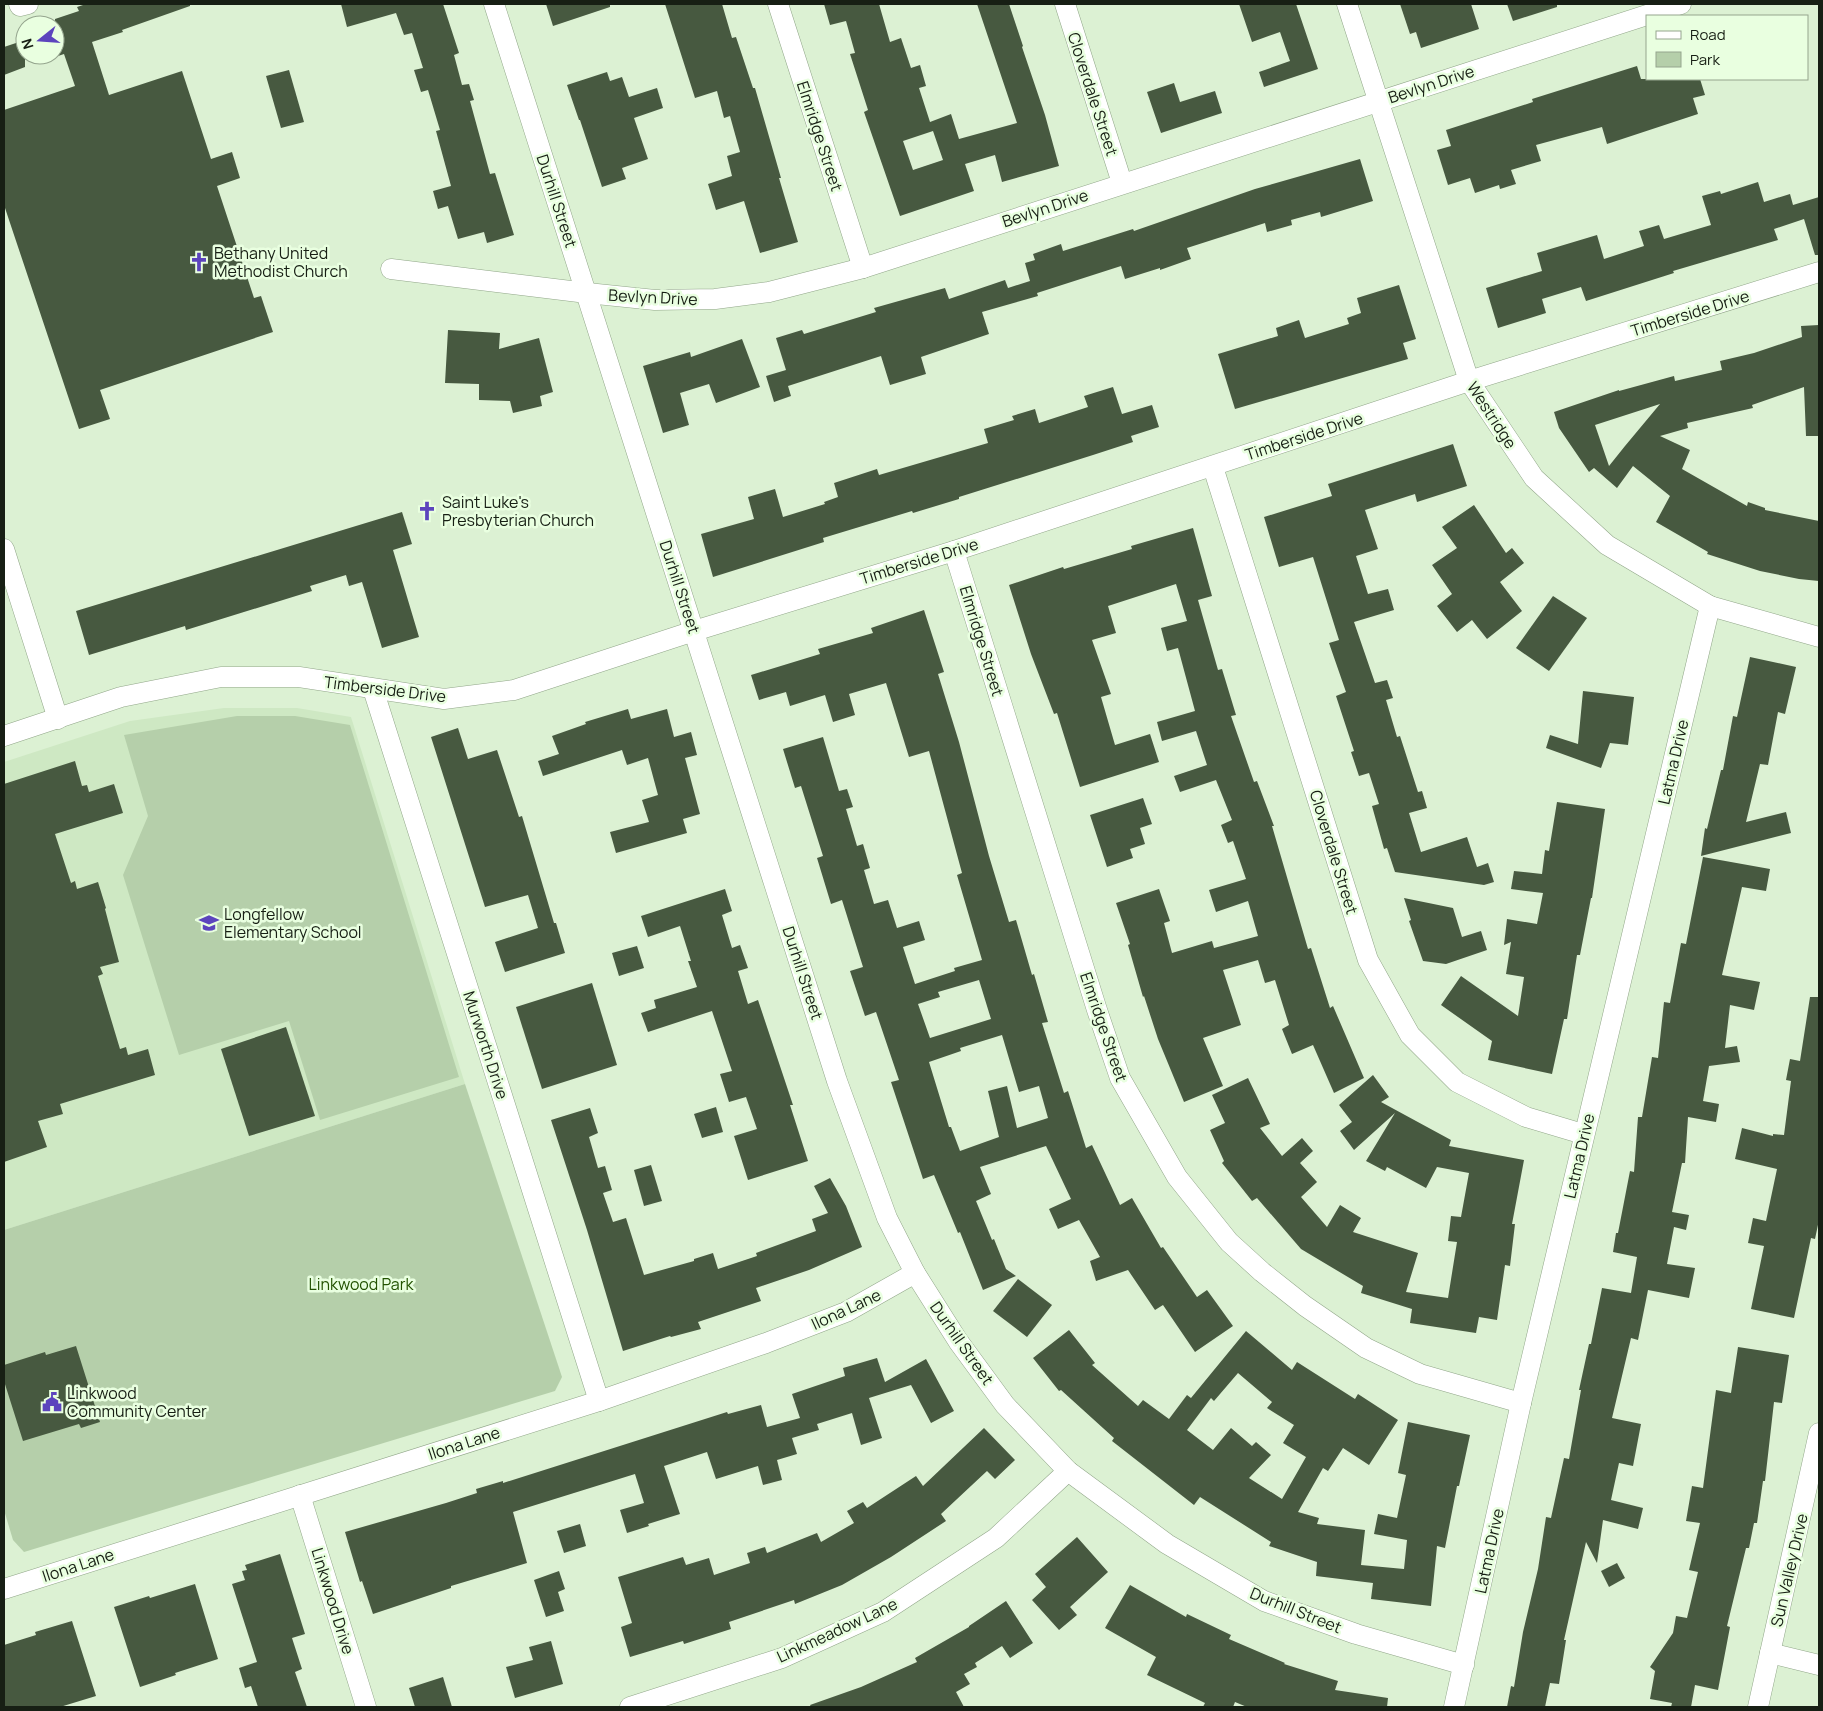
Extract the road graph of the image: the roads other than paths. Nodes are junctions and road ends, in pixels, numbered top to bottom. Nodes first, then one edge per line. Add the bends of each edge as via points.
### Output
1 (494, 4) edge
2 (778, 4) edge
3 (1065, 4) edge
4 (1347, 4) edge
5 (1681, 4) edge
6 (1650, 9) edge
7 (1378, 101) junction
8 (1122, 183) junction
9 (863, 268) junction
10 (391, 269) dead end
11 (1819, 272) edge
12 (587, 294) junction
13 (1469, 382) junction
14 (1213, 467) junction
15 (4, 549) edge
16 (954, 551) junction
17 (1710, 606) junction
18 (694, 631) junction
19 (1819, 637) edge
20 (373, 689) junction
21 (58, 718) junction
22 (4, 736) edge
23 (1583, 1134) junction
24 (915, 1273) junction
25 (599, 1401) junction
26 (1521, 1403) junction
27 (1819, 1434) edge
28 (1068, 1472) junction
29 (300, 1495) junction
30 (4, 1589) edge
31 (1770, 1653) junction
32 (1464, 1665) junction
33 (1819, 1665) edge
34 (655, 1703) edge
35 (366, 1707) edge
36 (630, 1707) edge
37 (1454, 1707) edge
38 (1758, 1707) edge

1 - 12 street, Durhill Street
2 - 9 street, Elmridge Street
3 - 8 street, Cloverdale Street
4 - 7 street, Westridge
5 - 6 street, Bevlyn Drive
6 - 7 street, Bevlyn Drive
7 - 8 street, Bevlyn Drive
7 - 13 street, Westridge
8 - 9 street, Bevlyn Drive
9 - 12 street, Bevlyn Drive via 769,292 715,299 655,300
10 - 12 street, Bevlyn Drive
11 - 13 street, Timberside Drive
12 - 18 street, Durhill Street
13 - 14 street, Timberside Drive
13 - 17 street, Westridge via 1534,478 1607,545
14 - 16 street, Timberside Drive
14 - 23 street, Cloverdale Street via 1368,960 1410,1035 1457,1082 1526,1117
15 - 21 street
16 - 18 street, Timberside Drive
16 - 26 street, Elmridge Street via 1120,1078 1177,1176 1229,1242 1305,1306 1366,1348 1420,1374
17 - 19 street, Westridge
17 - 23 street, Latma Drive
18 - 20 street, Timberside Drive via 514,690 444,699
18 - 24 street, Durhill Street via 837,1081 887,1218
20 - 21 street, Timberside Drive via 300,677 221,677 121,698
20 - 25 street, Murworth Drive
21 - 22 street, Timberside Drive
23 - 26 street, Latma Drive
24 - 25 street, Ilona Lane via 846,1312 766,1344
24 - 28 street, Durhill Street via 958,1341 1005,1405
25 - 29 street, Ilona Lane
26 - 32 street, Latma Drive
27 - 31 street, Sun Valley Drive
28 - 32 street, Durhill Street via 1167,1544 1264,1601 1356,1634
28 - 34 street, Linkmeadow Lane via 996,1538 883,1612 782,1658
29 - 30 street, Ilona Lane
29 - 35 street, Linkwood Drive
31 - 33 street
31 - 38 street, Sun Valley Drive
32 - 37 street, Latma Drive
34 - 36 street, Linkmeadow Lane

